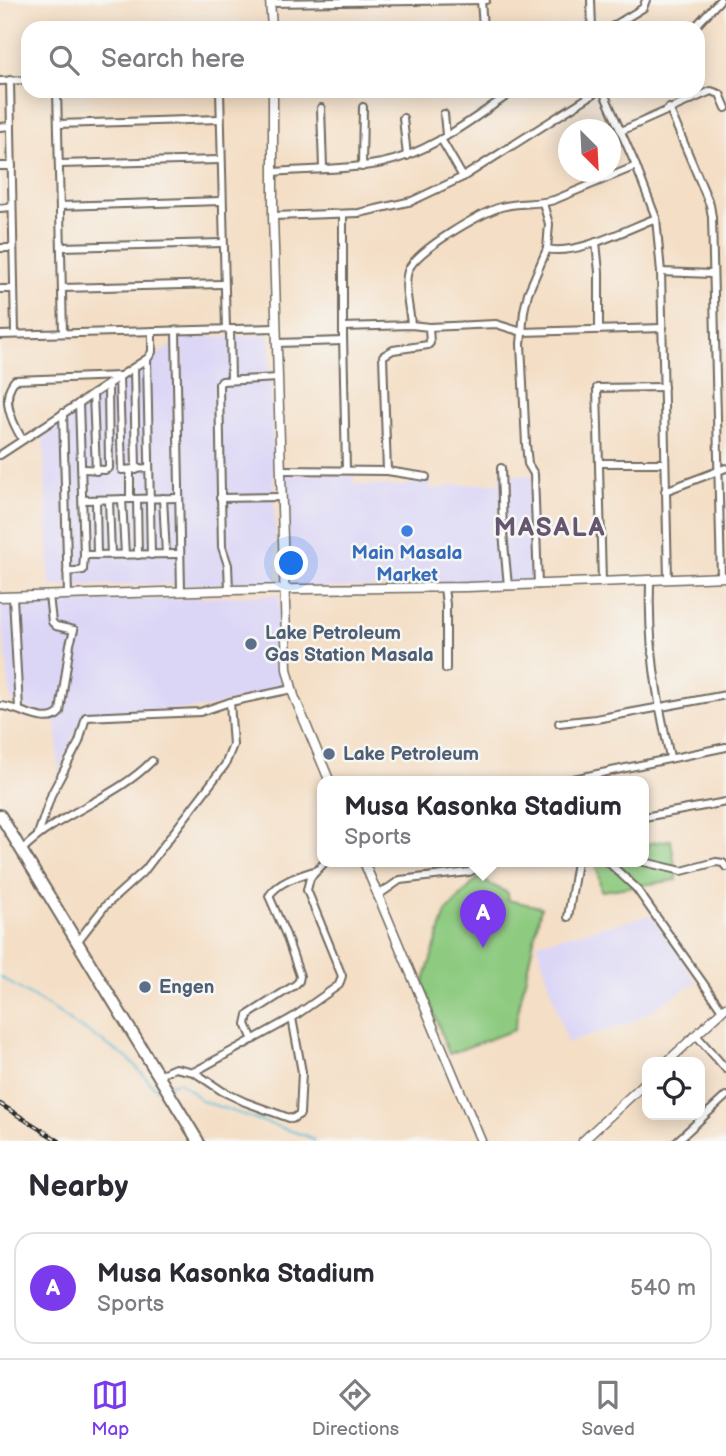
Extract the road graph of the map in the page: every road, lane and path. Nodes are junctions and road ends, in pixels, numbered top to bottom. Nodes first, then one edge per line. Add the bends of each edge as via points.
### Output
1 (483, 0) edge
2 (591, 0) edge
3 (646, 0) edge
4 (720, 0) edge
5 (270, 1) edge
6 (271, 21) edge
7 (483, 21) edge
8 (592, 21) edge
9 (622, 21) edge
10 (700, 21) edge
11 (10, 80) junction
12 (21, 80) edge
13 (0, 81) edge
14 (705, 93) edge
15 (57, 98) edge
16 (220, 98) edge
17 (273, 98) edge
18 (503, 98) edge
19 (589, 98) edge
20 (604, 98) edge
21 (694, 98) edge
22 (725, 102) edge
23 (363, 107) dead end
24 (321, 108) dead end
25 (669, 108) junction
26 (444, 114) dead end
27 (403, 118) dead end
28 (220, 119) junction
29 (615, 119) edge
30 (58, 124) junction
31 (0, 127) edge
32 (10, 127) junction
33 (621, 131) joint
34 (444, 137) junction
35 (407, 156) junction
36 (220, 160) junction
37 (59, 164) junction
38 (0, 166) edge
39 (12, 166) junction
40 (636, 166) junction
41 (362, 167) junction
42 (323, 168) junction
43 (275, 172) junction
44 (463, 177) junction
45 (221, 201) junction
46 (543, 203) junction
47 (60, 206) junction
48 (12, 207) junction
49 (0, 208) edge
50 (343, 215) junction
51 (273, 216) junction
52 (656, 218) junction
53 (596, 242) junction
54 (222, 243) junction
55 (61, 247) junction
56 (0, 248) edge
57 (13, 248) junction
58 (547, 249) junction
59 (661, 272) junction
60 (712, 274) junction
61 (223, 284) junction
62 (62, 288) junction
63 (0, 289) edge
64 (14, 289) junction
65 (411, 325) junction
66 (343, 327) junction
67 (429, 327) junction
68 (276, 328) junction
69 (663, 328) junction
70 (228, 329) junction
71 (599, 330) junction
72 (152, 331) junction
73 (176, 331) junction
74 (522, 332) junction
75 (63, 333) junction
76 (15, 334) junction
77 (0, 335) edge
78 (343, 341) junction
79 (277, 343) junction
80 (148, 359) junction
81 (134, 368) junction
82 (121, 377) junction
83 (278, 378) junction
84 (231, 380) junction
85 (108, 385) junction
86 (664, 387) junction
87 (93, 394) junction
88 (79, 403) junction
89 (63, 413) junction
90 (22, 439) junction
91 (0, 455) edge
92 (599, 463) junction
93 (664, 463) junction
94 (148, 468) junction
95 (501, 468) dead end
96 (726, 468) edge
97 (83, 469) junction
98 (346, 469) junction
99 (281, 470) junction
100 (96, 471) junction
101 (133, 471) junction
102 (387, 471) junction
103 (718, 471) junction
104 (426, 477) dead end
105 (665, 491) junction
106 (282, 497) junction
107 (163, 498) junction
108 (179, 498) junction
109 (220, 498) junction
110 (122, 499) junction
111 (134, 499) junction
112 (149, 499) junction
113 (83, 500) junction
114 (96, 500) junction
115 (109, 500) junction
116 (166, 554) junction
117 (180, 554) junction
118 (84, 555) junction
119 (97, 555) junction
120 (111, 555) junction
121 (125, 555) junction
122 (138, 555) junction
123 (150, 555) junction
124 (67, 572) junction
125 (723, 577) edge
126 (668, 579) junction
127 (650, 580) junction
128 (602, 582) junction
129 (538, 585) junction
130 (508, 586) junction
131 (444, 587) junction
132 (229, 590) junction
133 (284, 590) junction
134 (181, 591) junction
135 (68, 594) junction
136 (49, 595) junction
137 (0, 597) edge
138 (13, 597) junction
139 (446, 669) dead end
140 (292, 689) junction
141 (726, 695) edge
142 (230, 702) junction
143 (0, 706) edge
144 (658, 707) junction
145 (19, 709) junction
146 (559, 723) dead end
147 (726, 747) edge
148 (670, 757) junction
149 (152, 761) dead end
150 (328, 776) edge
151 (586, 776) edge
152 (726, 802) edge
153 (0, 815) edge
154 (649, 816) edge
155 (38, 834) junction
156 (21, 851) junction
157 (649, 863) edge
158 (319, 867) edge
159 (366, 867) edge
160 (478, 867) edge
161 (576, 867) edge
162 (613, 867) edge
163 (726, 867) edge
164 (316, 870) junction
165 (377, 896) junction
166 (568, 917) dead end
167 (77, 942) junction
168 (724, 1009) edge
169 (292, 1018) junction
170 (696, 1035) junction
171 (253, 1040) junction
172 (672, 1057) edge
173 (726, 1069) edge
174 (194, 1072) junction
175 (159, 1075) junction
176 (642, 1086) edge
177 (726, 1096) edge
178 (586, 1140) edge
179 (198, 1141) edge
180 (481, 1141) edge
181 (677, 1141) edge

1 - 5 street
1 - 7 street
2 - 8 street
3 - 9 street via 643,8
4 - 10 street
5 - 6 street
11 - 12 street
11 - 13 street
11 - 32 street
14 - 22 street via 720,94
15 - 30 street
16 - 28 street
17 - 43 street
18 - 34 street
19 - 44 street
20 - 29 street
21 - 25 street
23 - 41 street
24 - 42 street
25 - 33 street
25 - 60 street via 710,205
26 - 34 street
27 - 35 street
28 - 30 street
28 - 36 street
30 - 37 street
31 - 32 street
32 - 39 street
33 - 40 street
34 - 35 street
34 - 44 street
35 - 41 street
36 - 37 street
36 - 45 street
37 - 47 street
38 - 39 street
39 - 48 street
40 - 46 street
40 - 52 street
41 - 42 street
42 - 43 street
43 - 51 street
44 - 50 street via 412,201
45 - 47 street
45 - 54 street
46 - 58 street via 549,224
46 - 65 street via 500,207 422,253 408,271
47 - 55 street
48 - 49 street
48 - 57 street
50 - 51 street
50 - 66 street
51 - 68 street
52 - 53 street
52 - 59 street
53 - 58 street via 562,252
53 - 71 street
54 - 55 street
54 - 61 street
55 - 62 street
56 - 57 street
57 - 64 street
58 - 74 street via 528,293
59 - 60 street
59 - 69 street
60 - 103 street
61 - 62 street
61 - 70 street
62 - 75 street
63 - 64 street
64 - 76 street
65 - 66 street
65 - 67 street
66 - 78 street
67 - 74 street via 496,324
67 - 102 street via 428,345 383,356
68 - 70 street
68 - 79 street
69 - 71 street
69 - 86 street
70 - 73 street
70 - 84 street
71 - 74 street
72 - 73 street
72 - 75 street
72 - 80 street
73 - 108 street
74 - 129 street
75 - 76 street
76 - 77 street
78 - 79 street
78 - 98 street
79 - 83 street
80 - 81 street
80 - 94 street
81 - 82 street
81 - 101 street
82 - 85 street
82 - 90 street via 15,380 9,390 9,412
82 - 101 street via 122,468
83 - 84 street
83 - 99 street
84 - 109 street via 222,380 218,387
85 - 87 street
85 - 100 street via 109,468
86 - 92 street via 597,388
86 - 93 street
87 - 88 street
87 - 100 street
88 - 89 street
88 - 97 street
89 - 90 street
89 - 124 street
90 - 91 street
92 - 93 street
92 - 128 street
93 - 105 street
94 - 101 street
94 - 112 street
95 - 130 street
96 - 103 street
97 - 100 street
97 - 113 street
98 - 99 street
98 - 102 street
99 - 106 street
101 - 111 street
102 - 104 street
103 - 105 street
103 - 125 street
105 - 126 street
106 - 109 street
106 - 133 street
107 - 108 street
107 - 112 street
107 - 116 street
108 - 117 street
109 - 132 street
110 - 111 street
110 - 115 street
110 - 121 street
111 - 112 street
111 - 122 street
112 - 123 street
113 - 114 street
113 - 118 street
114 - 115 street
114 - 119 street
115 - 120 street
116 - 117 street
116 - 123 street
117 - 134 street
118 - 119 street
118 - 124 street via 81,571
119 - 120 street
120 - 121 street
121 - 122 street
122 - 123 street
124 - 135 street
125 - 126 street
126 - 127 street
127 - 128 street
127 - 144 street via 650,649
128 - 129 street
129 - 130 street
130 - 131 street
131 - 133 street
131 - 139 street
132 - 133 street
132 - 134 street
133 - 140 street
134 - 135 street
135 - 136 street
136 - 138 street
136 - 145 street via 51,622 74,630 60,712 48,718
137 - 138 street
138 - 145 street
140 - 142 street
140 - 150 street
141 - 144 street
142 - 155 street via 200,712 86,717
142 - 167 street via 233,745 226,765 145,870 105,906
143 - 145 street
144 - 146 street
144 - 148 street
147 - 148 street
148 - 151 street
149 - 155 street via 134,777
152 - 154 street
153 - 156 highway
155 - 156 street
156 - 167 highway
157 - 163 street via 682,871 716,862
158 - 164 street
159 - 165 street
160 - 165 street via 400,880
161 - 166 street
162 - 168 street via 636,888
164 - 169 street via 307,890 342,981
164 - 171 street via 270,892 300,976 295,985 248,1015 246,1024
165 - 180 street
167 - 175 highway
168 - 170 street
169 - 171 street
169 - 174 street via 302,1072 297,1118 244,1102
170 - 172 street
170 - 173 street
171 - 174 street
174 - 175 street via 175,1068
175 - 179 highway
176 - 178 street
177 - 181 street

